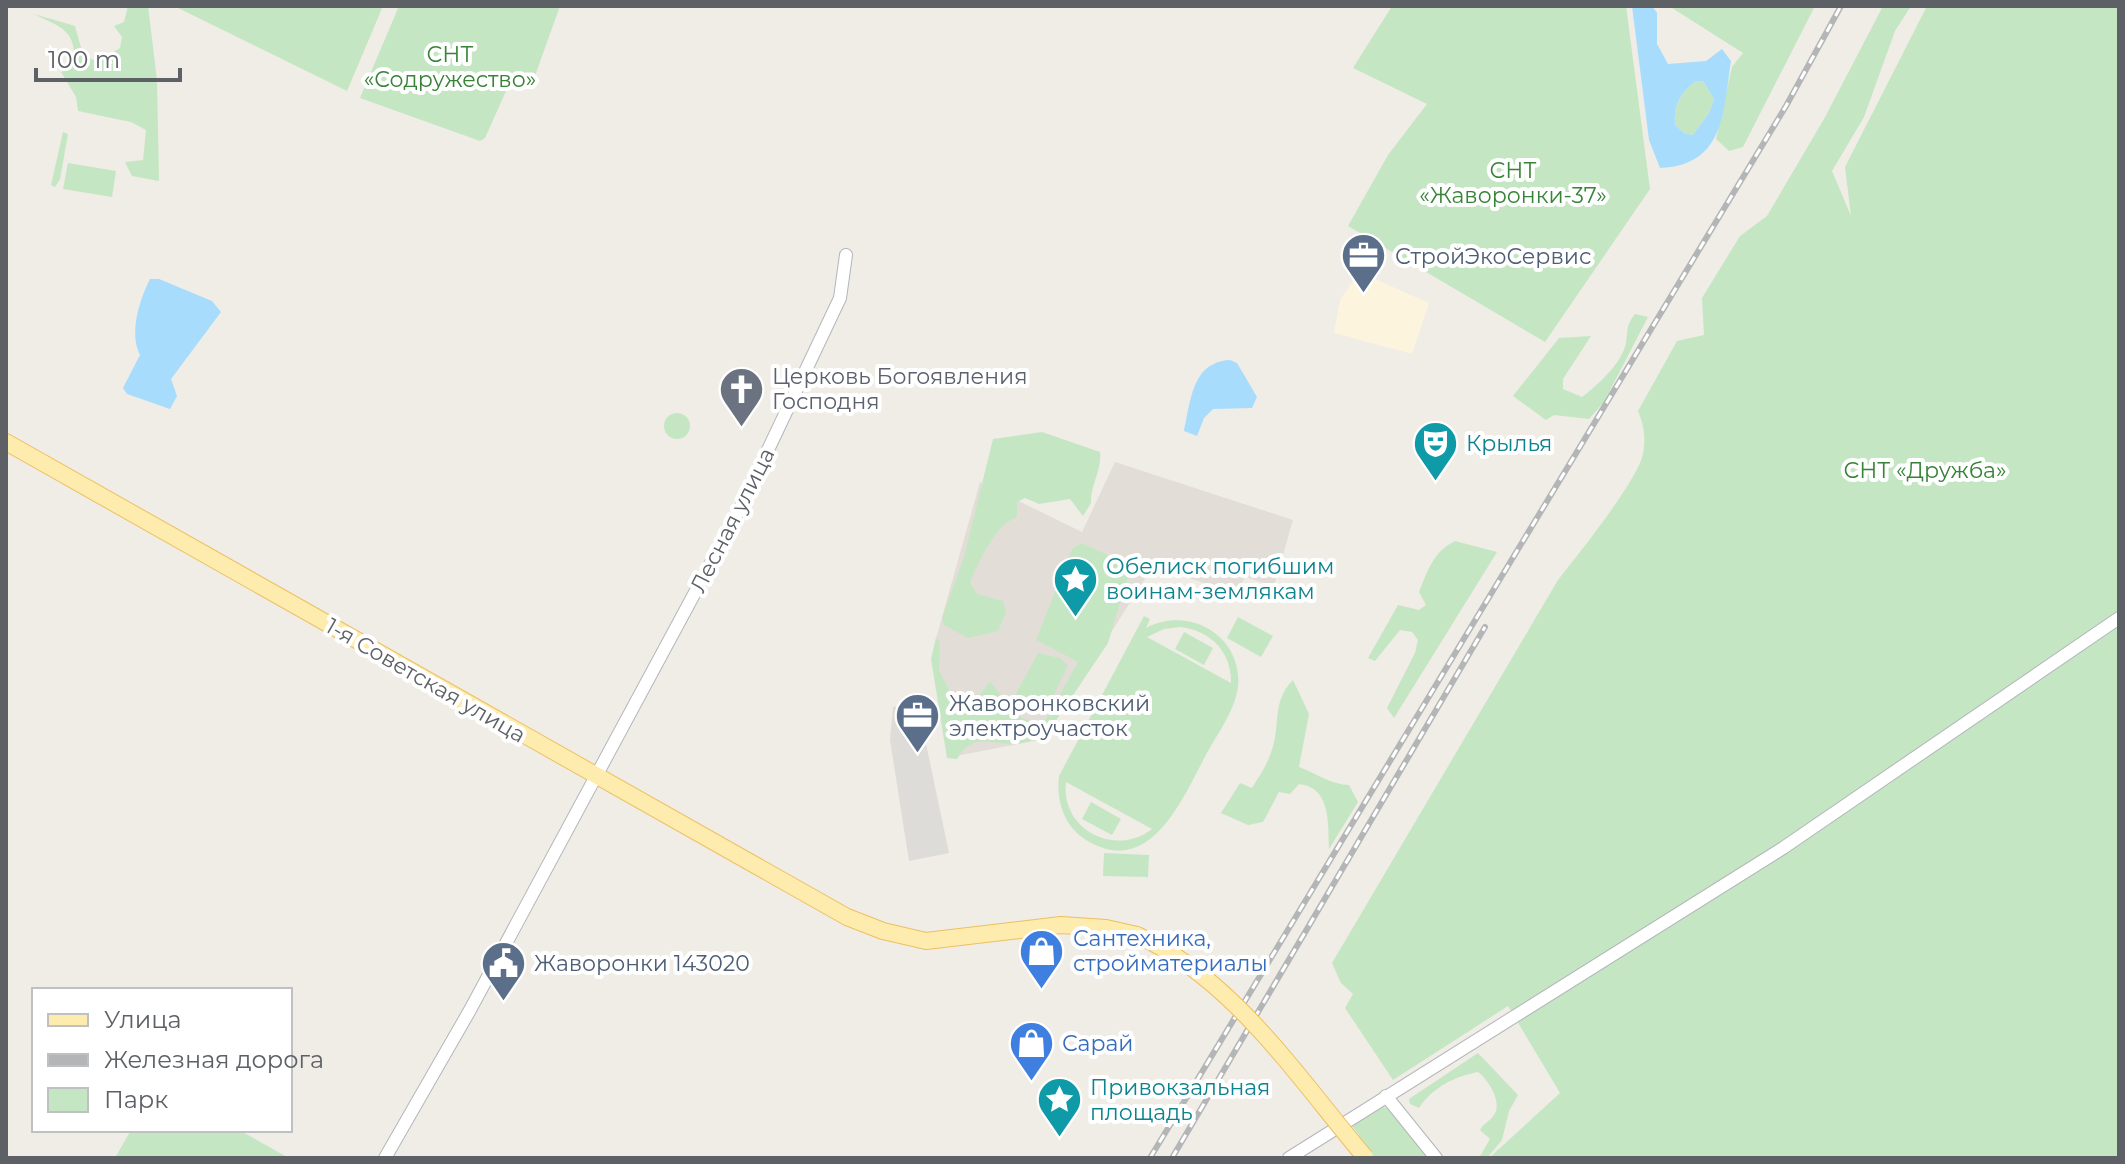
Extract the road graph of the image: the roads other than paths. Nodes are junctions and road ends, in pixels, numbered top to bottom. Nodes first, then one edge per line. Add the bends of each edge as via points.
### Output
1 (846, 255) dead end
2 (6, 442) edge
3 (2119, 618) edge
4 (596, 776) junction
5 (1386, 1096) junction
6 (1366, 1157) edge
7 (385, 1158) edge
8 (1289, 1158) edge
9 (1436, 1158) edge

1 - 4 street, Лесная улица via 840,298 740,509
2 - 4 main road, 1-я Советская улица
3 - 5 street via 1783,848
4 - 6 main road, 1-я Советская улица, bridge via 847,917 883,931 926,941 1061,925 1137,935 1186,961 1218,987
4 - 7 street, Лесная улица
5 - 8 street
5 - 9 street

